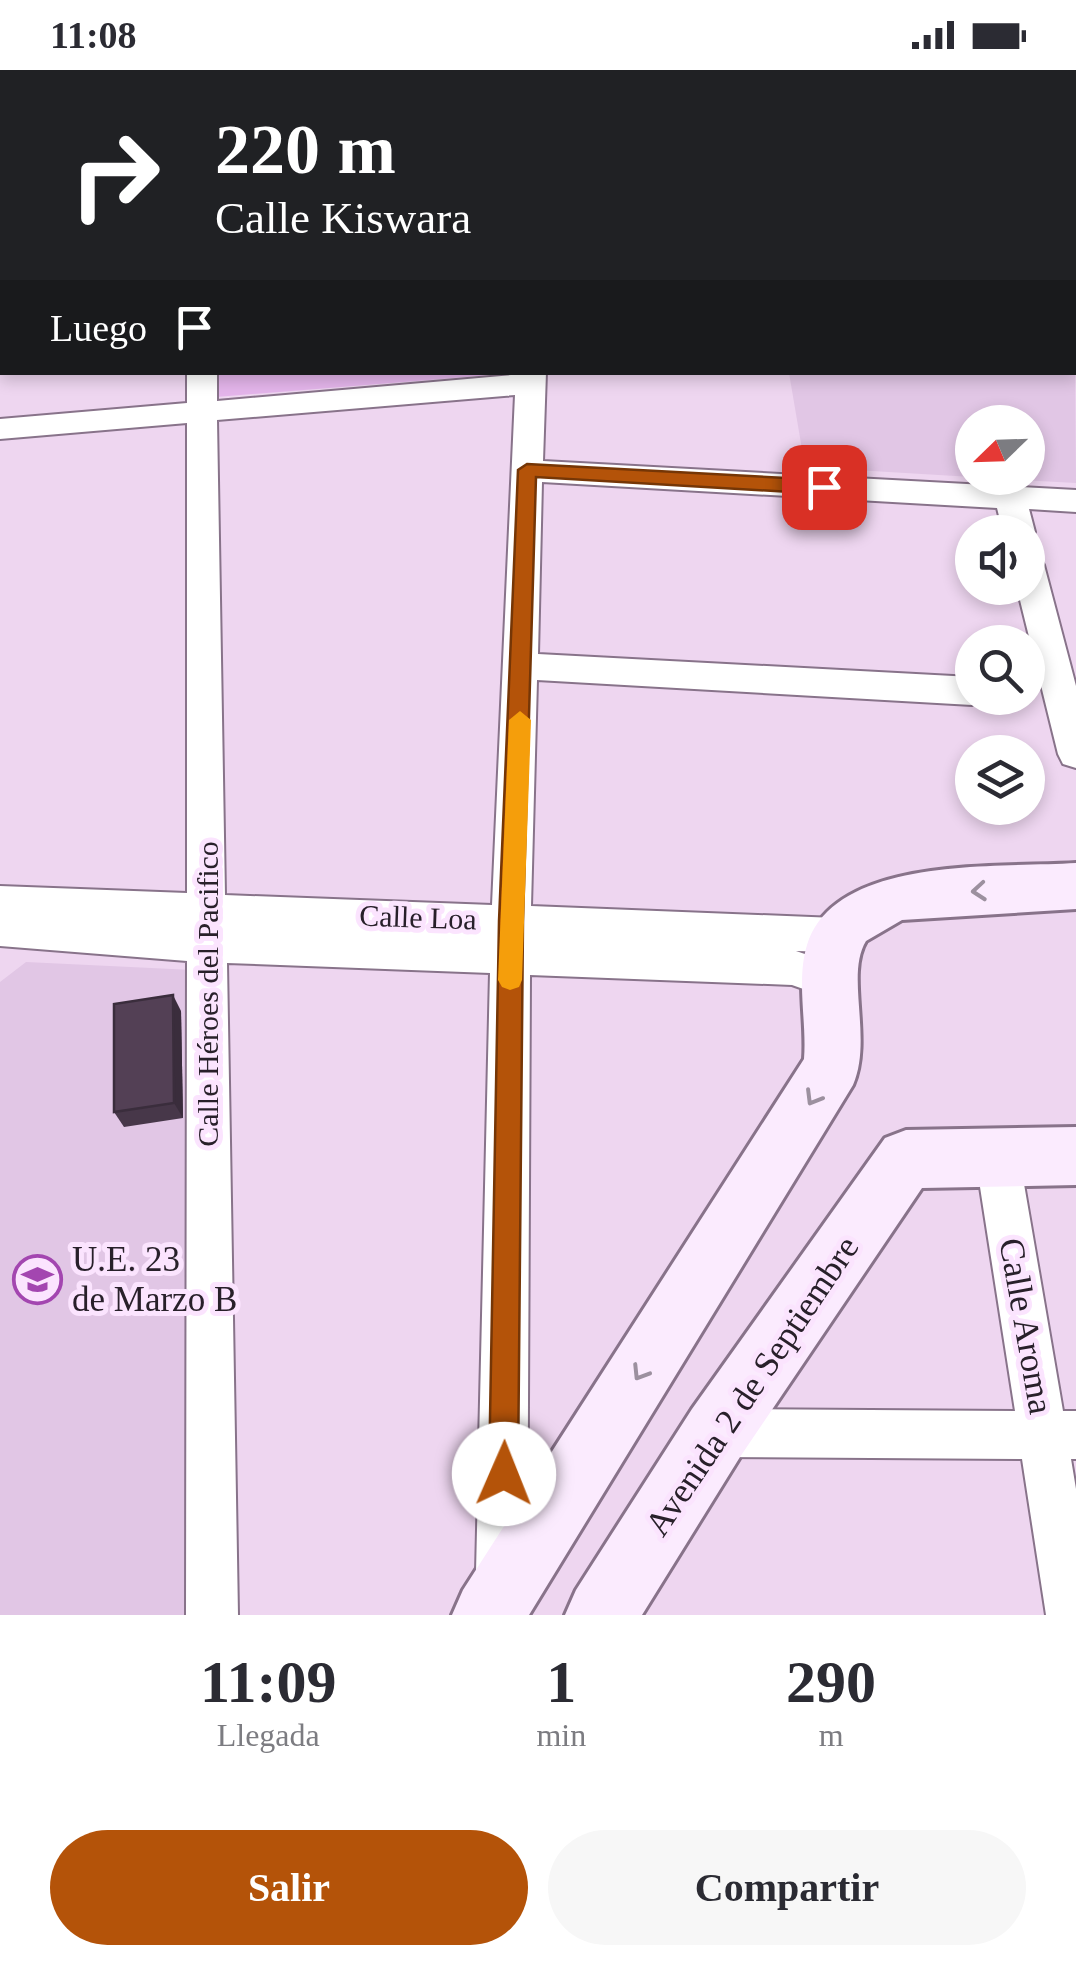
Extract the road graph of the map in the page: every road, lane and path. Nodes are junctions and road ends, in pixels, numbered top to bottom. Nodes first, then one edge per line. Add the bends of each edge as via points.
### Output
1 (530, 378) edge
2 (203, 392) edge
3 (0, 429) edge
4 (527, 470) junction
5 (1010, 497) junction
6 (1076, 501) edge
7 (1015, 515) edge
8 (1036, 605) edge
9 (522, 666) junction
10 (955, 690) edge
11 (1055, 696) edge
12 (1076, 754) edge
13 (1076, 886) edge
14 (0, 903) edge
15 (207, 927) junction
16 (0, 929) edge
17 (511, 938) junction
18 (832, 958) junction
19 (997, 1155) junction
20 (1076, 1156) edge
21 (716, 1433) junction
22 (1060, 1435) edge
23 (497, 1608) edge
24 (212, 1615) edge
25 (601, 1615) edge
26 (1072, 1615) edge

1 - 2 street
1 - 4 street
2 - 3 street
2 - 15 street, Calle Héroes del Pacifico
4 - 5 street
4 - 9 street
5 - 6 street
5 - 7 street
8 - 11 street
9 - 10 street
9 - 17 street
11 - 12 street
13 -> 18 street via 874,904 857,914
14 - 15 street, Calle Loa
15 - 16 street, Calle Loa
15 - 17 street, Calle Loa
15 - 24 street, Calle Héroes del Pacifico
17 - 18 street, Calle Loa via 792,967
17 - 23 street
18 -> 23 street via 832,1066
19 - 20 street
19 - 21 street, Avenida 2 de Septiembre via 906,1159
19 - 22 street, Calle Aroma
21 - 22 street
21 - 25 street, Avenida 2 de Septiembre
22 - 26 street, Calle Aroma

